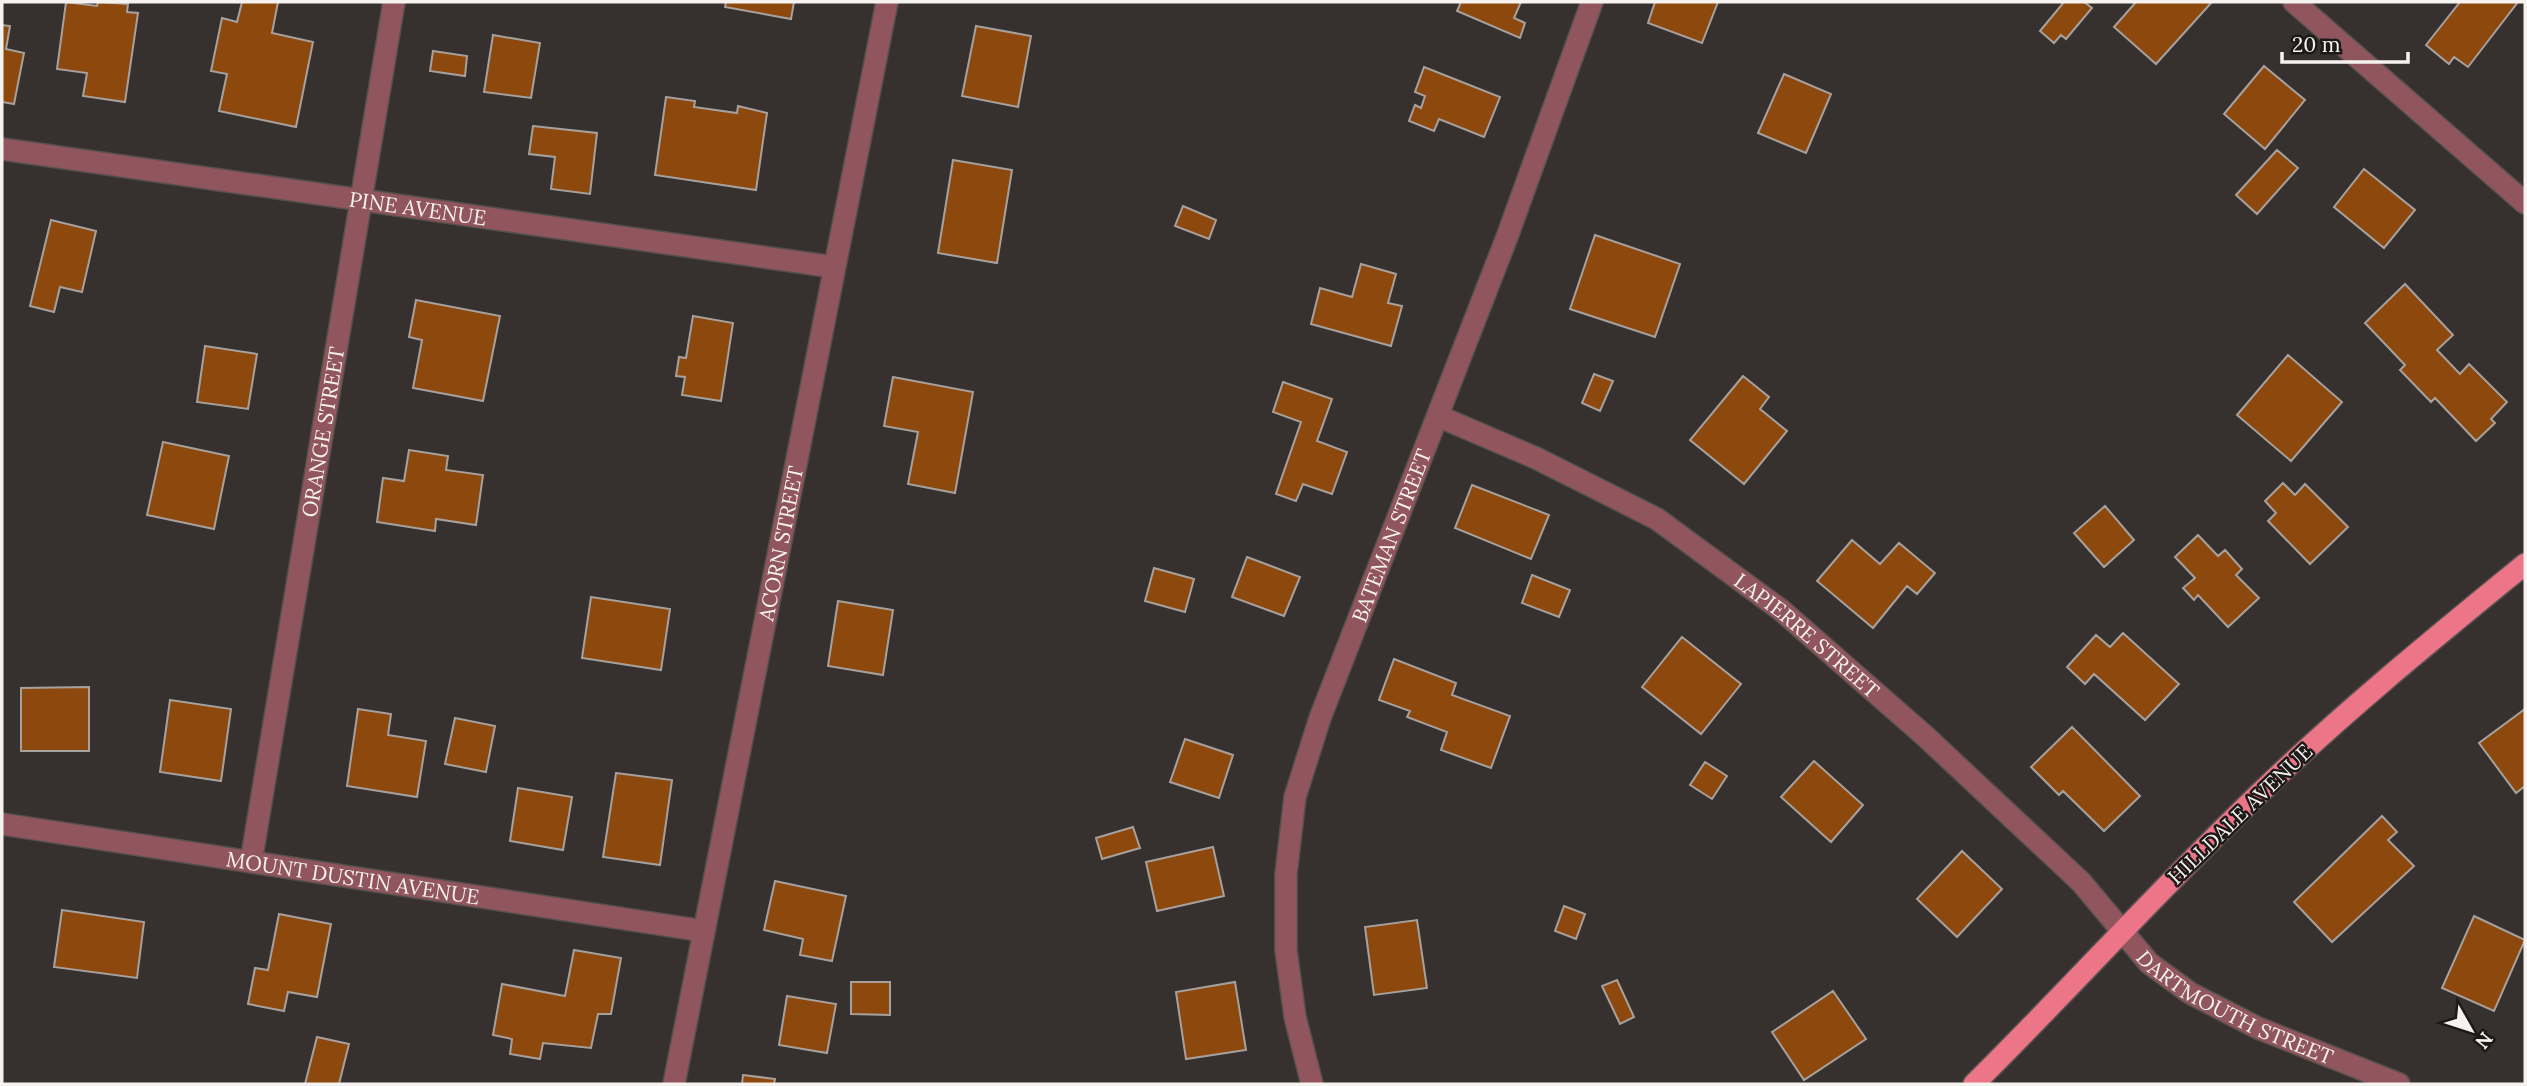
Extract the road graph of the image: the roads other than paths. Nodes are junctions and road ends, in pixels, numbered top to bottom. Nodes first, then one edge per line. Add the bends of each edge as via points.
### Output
1 (394, 2) edge
2 (887, 2) edge
3 (1592, 2) edge
4 (2294, 2) edge
5 (2, 149) edge
6 (360, 200) junction
7 (2525, 203) edge
8 (834, 267) junction
9 (1438, 415) junction
10 (2525, 564) edge
11 (2, 824) edge
12 (251, 862) junction
13 (2122, 930) junction
14 (704, 932) junction
15 (2355, 1077) edge
16 (674, 1084) edge
17 (1312, 1084) edge
18 (1974, 1084) edge
19 (2399, 1084) edge

1 - 6 street, ORANGE STREET
2 - 8 street, ACORN STREET
3 - 9 street, BATEMAN STREET
4 - 7 street
5 - 6 street, PINE AVENUE
6 - 8 street, PINE AVENUE
6 - 12 street, ORANGE STREET
8 - 14 street, ACORN STREET
9 - 13 street, LAPIERRE STREET via 1657,519 1781,610 2081,882
9 - 17 street, BATEMAN STREET via 1320,718 1295,797 1286,874 1286,950 1295,1017
10 - 13 main road, HILLDALE AVENUE via 2378,684 2264,788
11 - 12 street, MOUNT DUSTIN AVENUE
12 - 14 street, MOUNT DUSTIN AVENUE
13 - 15 street, DARTMOUTH STREET via 2149,963 2190,993
13 - 18 main road, HILLDALE AVENUE
14 - 16 street, ACORN STREET
15 - 19 street, DARTMOUTH STREET

